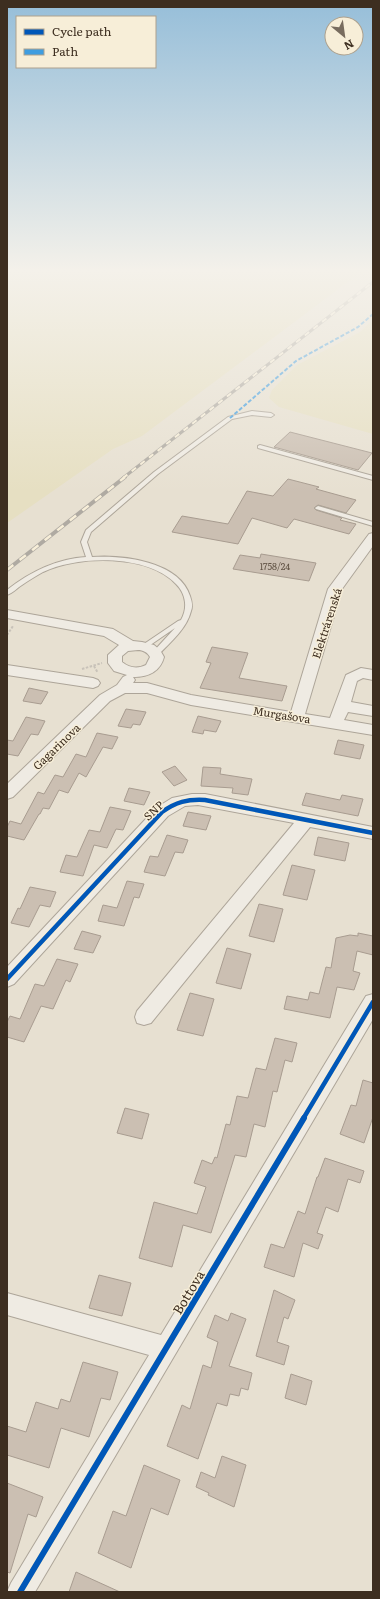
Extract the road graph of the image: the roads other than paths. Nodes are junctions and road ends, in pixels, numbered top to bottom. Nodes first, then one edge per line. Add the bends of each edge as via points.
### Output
1 (271, 415) dead end
2 (260, 447) dead end
3 (373, 478) edge
4 (318, 508) dead end
5 (373, 524) edge
6 (373, 537) edge
7 (89, 558) junction
8 (7, 593) edge
9 (11, 617) edge
10 (185, 618) junction
11 (124, 649) junction
12 (150, 650) junction
13 (152, 668) junction
14 (7, 670) edge
15 (130, 672) junction
16 (373, 675) edge
17 (93, 683) dead end
18 (122, 688) junction
19 (147, 688) junction
20 (105, 698) junction
21 (190, 700) junction
22 (343, 706) junction
23 (373, 711) edge
24 (297, 717) junction
25 (335, 723) junction
26 (373, 730) edge
27 (7, 793) edge
28 (306, 820) junction
29 (373, 832) edge
30 (7, 979) edge
31 (373, 1002) edge
32 (144, 1018) dead end
33 (7, 1304) edge
34 (167, 1348) junction
35 (20, 1592) edge

1 - 7 lane via 252,413 230,418 156,473 88,531 84,542
2 - 3 lane
4 - 5 lane
6 - 24 street, Elektrárenská via 335,589
7 - 8 lane via 46,567
7 - 10 lane via 121,559 161,569 186,591 189,605
9 - 11 street via 89,628 111,644
10 - 12 lane
10 - 12 lane via 173,636
11 - 12 street
11 - 15 street via 114,659 115,663
12 - 13 street via 157,661
13 - 15 street
13 - 21 street, Murgašova via 155,677 168,690
14 - 17 street
15 - 18 street, Gagarinova
15 - 19 street
15 - 20 street, Gagarinova
16 - 22 street via 361,673 351,678
18 - 19 street, Murgašova
18 - 20 street, Gagarinova
19 - 21 street, Murgašova
20 - 27 street, Gagarinova
21 - 24 street, Murgašova
22 - 23 street
22 - 25 street
24 - 25 street, Murgašova
25 - 26 street, Murgašova
28 - 29 street, SNP
28 - 30 street, SNP via 205,800 188,798 174,803 162,812
28 - 32 street
31 - 34 street, Bottova
33 - 34 street
34 - 35 street, Bottova

